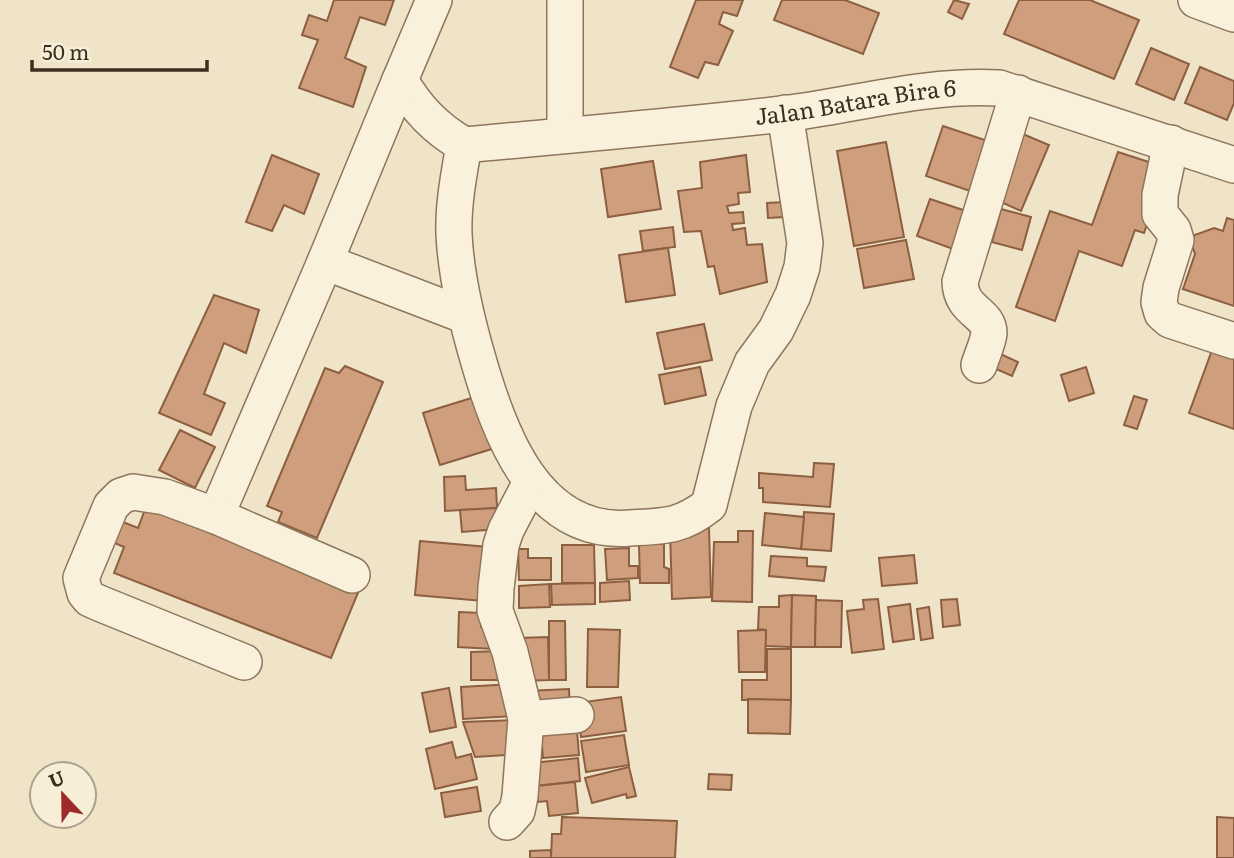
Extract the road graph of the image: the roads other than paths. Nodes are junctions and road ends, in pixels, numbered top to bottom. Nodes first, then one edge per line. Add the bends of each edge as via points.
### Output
1 (434, 0) edge
2 (565, 0) edge
3 (1196, 0) edge
4 (1234, 14) edge
5 (400, 80) junction
6 (1018, 93) junction
7 (785, 113) junction
8 (565, 135) junction
9 (1171, 143) junction
10 (464, 145) junction
11 (1234, 165) edge
12 (325, 262) junction
13 (466, 316) junction
14 (1234, 341) edge
15 (979, 365) dead end
16 (531, 482) junction
17 (216, 516) junction
18 (352, 575) dead end
19 (244, 662) dead end
20 (576, 715) dead end
21 (526, 719) junction
22 (507, 822) dead end

1 - 5 street
2 - 8 street
3 - 4 street
5 - 10 street via 427,118
5 - 12 street
6 - 7 street, Jalan Batara Bira 6 via 967,86 931,89
6 - 9 street, Jalan Batara Bira 6
6 - 15 street via 960,282 964,302 988,327
7 - 8 street, Jalan Batara Bira 6
7 - 16 street via 806,243 802,267 776,330 752,363 734,406 709,505 685,522 621,529 590,526 560,509
8 - 10 street, Jalan Batara Bira 6
9 - 11 street, Jalan Batara Bira 6
9 - 14 street via 1160,214 1177,240 1161,288 1161,313
10 - 13 street via 454,232
12 - 13 street
12 - 17 street
13 - 16 street via 503,435
16 - 21 street via 501,545 495,611
17 - 18 street
17 - 19 street via 165,497 133,492 121,496 111,506 81,578 82,587 90,599
20 - 21 street
21 - 22 street via 520,796 517,811

